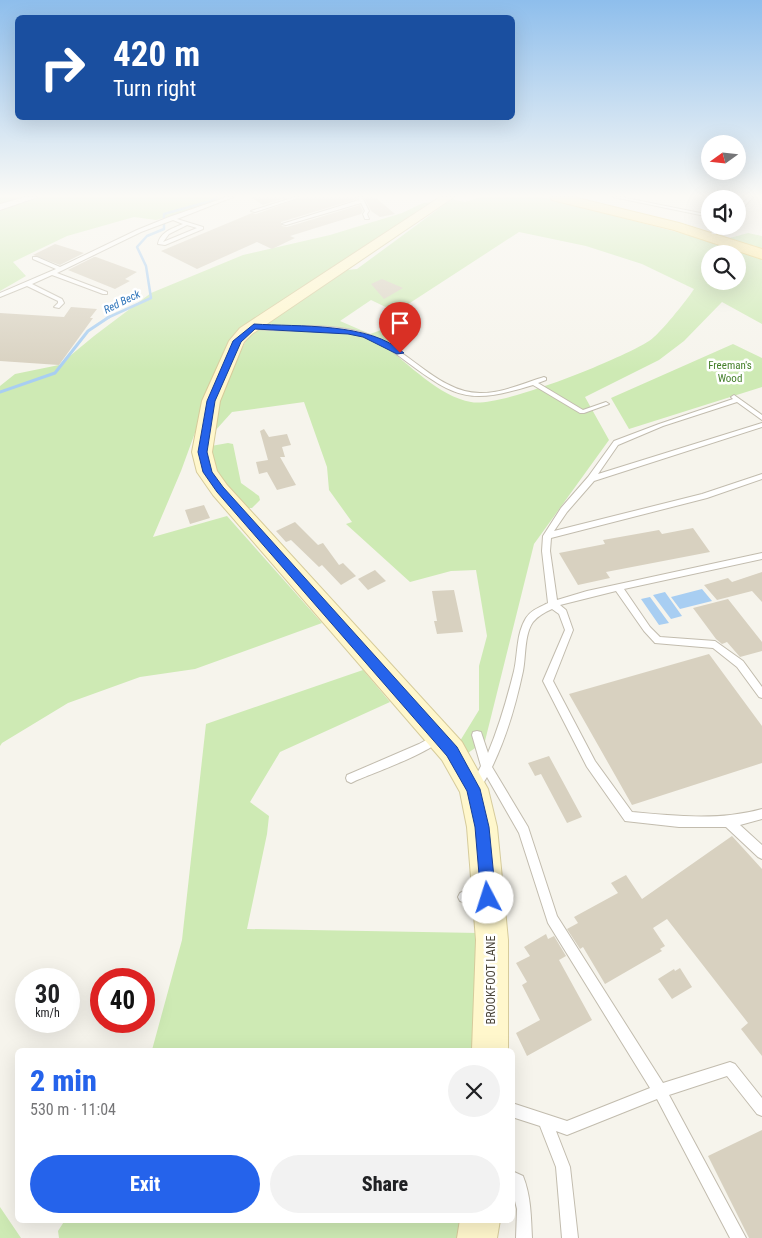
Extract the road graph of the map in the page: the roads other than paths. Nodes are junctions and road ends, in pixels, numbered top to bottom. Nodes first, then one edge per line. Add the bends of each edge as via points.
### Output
1 (91, 255) edge
2 (361, 255) edge
3 (35, 258) dead end
4 (60, 269) junction
5 (52, 273) junction
6 (26, 283) junction
7 (105, 293) dead end
8 (0, 295) edge
9 (57, 307) dead end
10 (254, 326) junction
11 (544, 378) dead end
12 (533, 382) junction
13 (606, 404) dead end
14 (762, 418) edge
15 (762, 425) edge
16 (762, 476) edge
17 (591, 479) junction
18 (547, 536) junction
19 (762, 556) edge
20 (619, 588) junction
21 (553, 605) junction
22 (762, 694) edge
23 (477, 735) dead end
24 (439, 737) junction
25 (487, 768) junction
26 (351, 778) dead end
27 (474, 789) junction
28 (762, 814) edge
29 (728, 821) junction
30 (762, 853) edge
31 (490, 1048) edge
32 (660, 1091) junction
33 (762, 1109) edge
34 (515, 1111) edge
35 (545, 1120) junction
36 (515, 1180) edge
37 (480, 1223) edge
38 (477, 1238) edge
39 (524, 1238) edge
40 (570, 1238) edge
41 (738, 1238) edge

1 - 4 lane
2 - 10 street, BROOKFOOT LANE
3 - 4 lane
4 - 5 lane
5 - 6 lane
5 - 7 lane
6 - 8 lane
6 - 9 lane via 60,300
10 - 12 lane via 365,335 400,353 445,386 465,394 486,395
10 - 24 street, BROOKFOOT LANE via 237,341 211,401 202,452 207,472
11 - 12 lane
12 - 13 lane via 582,412
14 - 17 lane via 736,398 616,444
15 - 17 lane
16 - 18 lane via 704,496
17 - 18 lane
18 - 21 lane
19 - 20 lane
20 - 21 lane
20 - 22 lane via 658,640 715,645 740,664
21 - 25 lane via 531,618 522,645 519,672
21 - 29 lane via 563,612 569,630 548,681 591,764 629,817 705,824
23 - 25 lane
24 - 26 lane
24 - 27 street, BROOKFOOT LANE via 452,751
25 - 27 lane
25 - 32 lane via 524,831 552,919
27 - 31 street, BROOKFOOT LANE via 482,827 476,898 492,940
28 - 29 lane
29 - 30 lane
32 - 33 lane via 730,1069
32 - 35 lane via 567,1128
32 - 41 lane
34 - 35 lane
35 - 40 lane via 563,1167
36 - 39 lane via 524,1209
37 - 38 street

